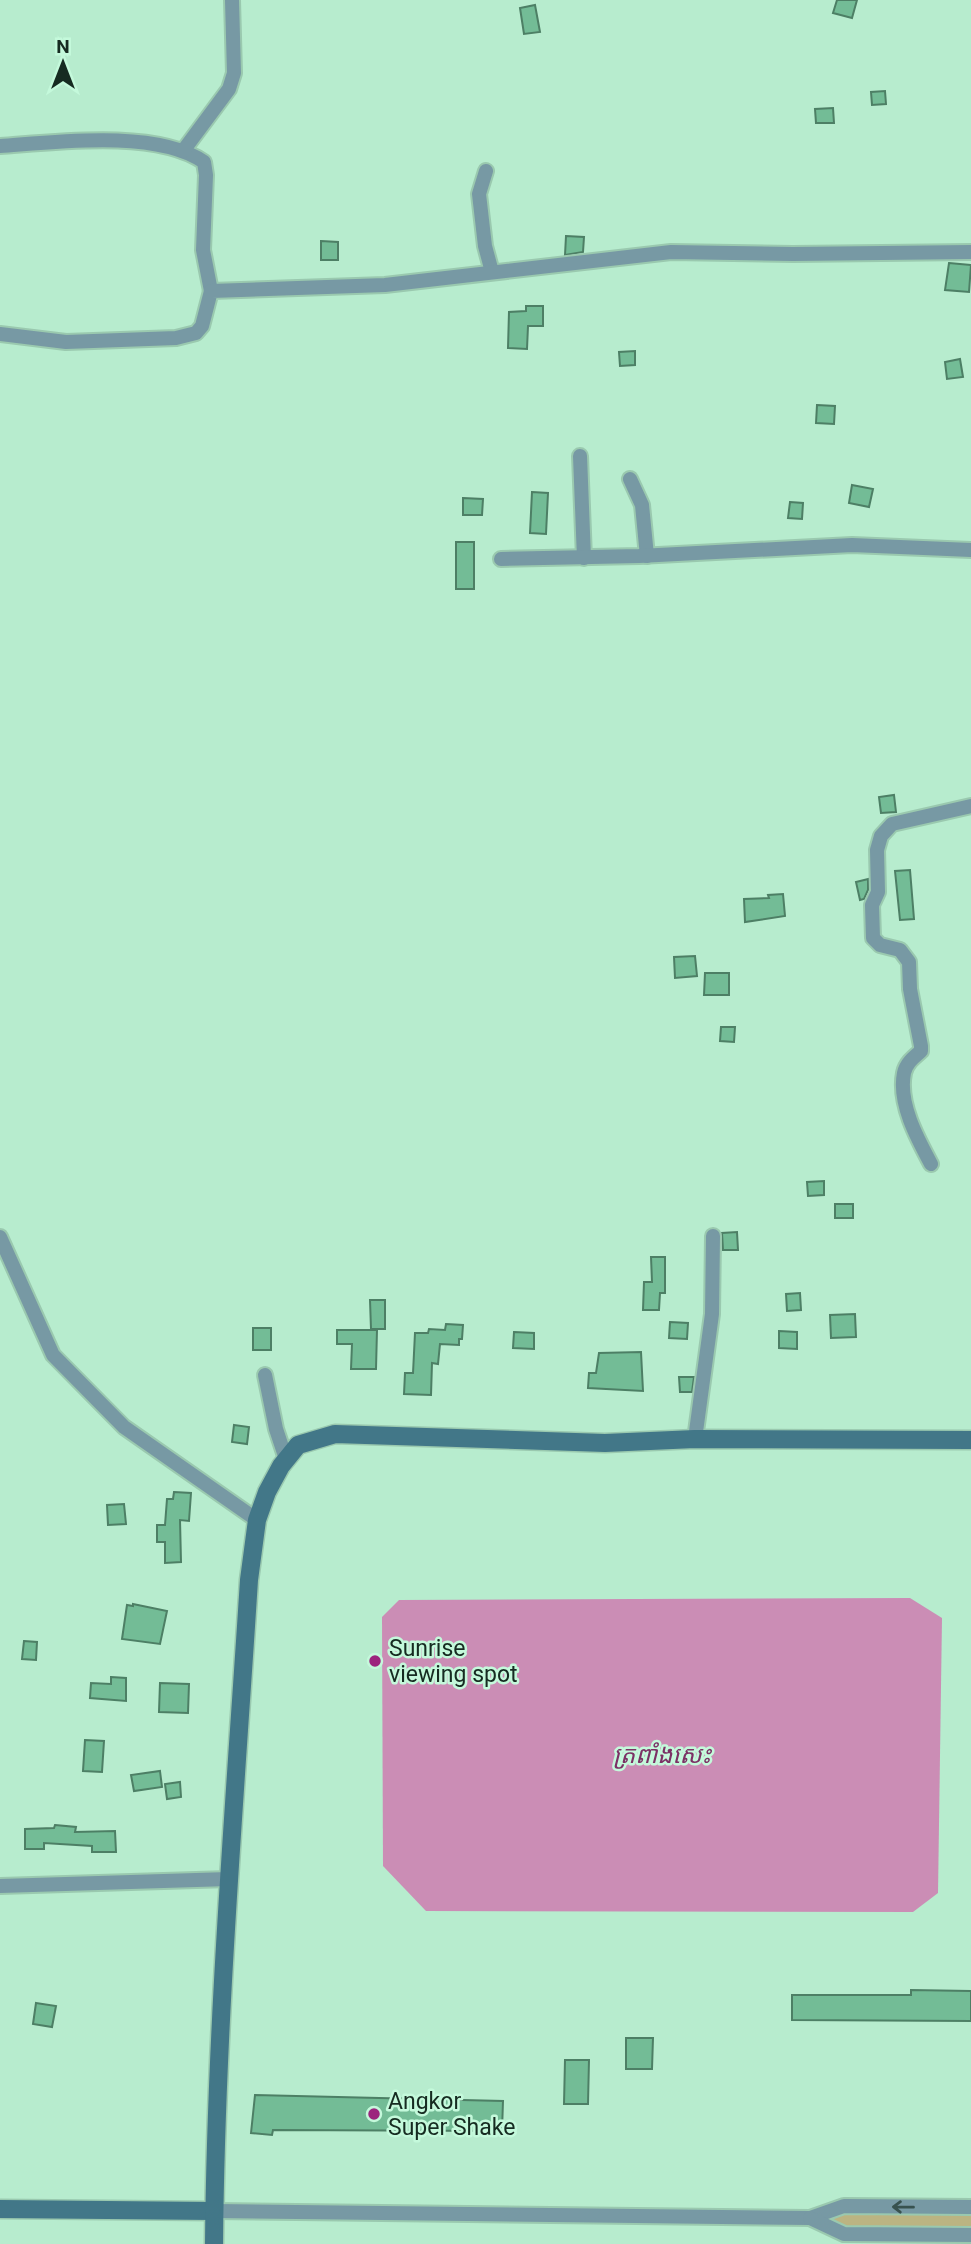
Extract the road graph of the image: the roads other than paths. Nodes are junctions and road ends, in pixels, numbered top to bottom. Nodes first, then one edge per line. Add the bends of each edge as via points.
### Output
1 (232, 0) edge
2 (0, 146) edge
3 (183, 151) junction
4 (486, 171) dead end
5 (971, 251) edge
6 (492, 272) junction
7 (211, 291) junction
8 (0, 334) edge
9 (580, 456) dead end
10 (630, 479) dead end
11 (971, 550) edge
12 (647, 556) junction
13 (584, 558) junction
14 (501, 559) dead end
15 (971, 806) edge
16 (931, 1164) dead end
17 (713, 1236) dead end
18 (0, 1237) edge
19 (265, 1375) dead end
20 (695, 1439) junction
21 (971, 1440) edge
22 (286, 1459) junction
23 (257, 1520) junction
24 (229, 1879) junction
25 (0, 1886) edge
26 (971, 2207) edge
27 (0, 2209) edge
28 (215, 2211) junction
29 (810, 2218) junction
30 (971, 2235) edge
31 (214, 2244) edge

1 - 3 street via 234,73 229,89
2 - 3 street via 95,140
3 - 7 street via 204,162 203,250
4 - 6 street via 479,194
5 - 6 street via 671,252
6 - 7 street via 385,285
7 - 8 street via 202,326 196,333 176,338 66,341
9 - 13 street
10 - 12 street via 642,505
11 - 12 street via 852,545
12 - 13 street
13 - 14 street
15 - 16 street via 892,824 881,836 877,850 873,937 880,945 900,950 909,962 921,1051 904,1073 904,1099
17 - 20 street via 712,1314
18 - 23 street via 54,1356 124,1427
19 - 22 street
20 - 21 main road
20 - 22 main road via 605,1443 334,1434 298,1445
22 - 23 main road
23 - 24 main road
24 - 25 street
24 - 28 main road
26 -> 29 street via 844,2206
27 - 28 main road
28 - 29 street
28 - 31 main road
29 - 30 street via 844,2234

